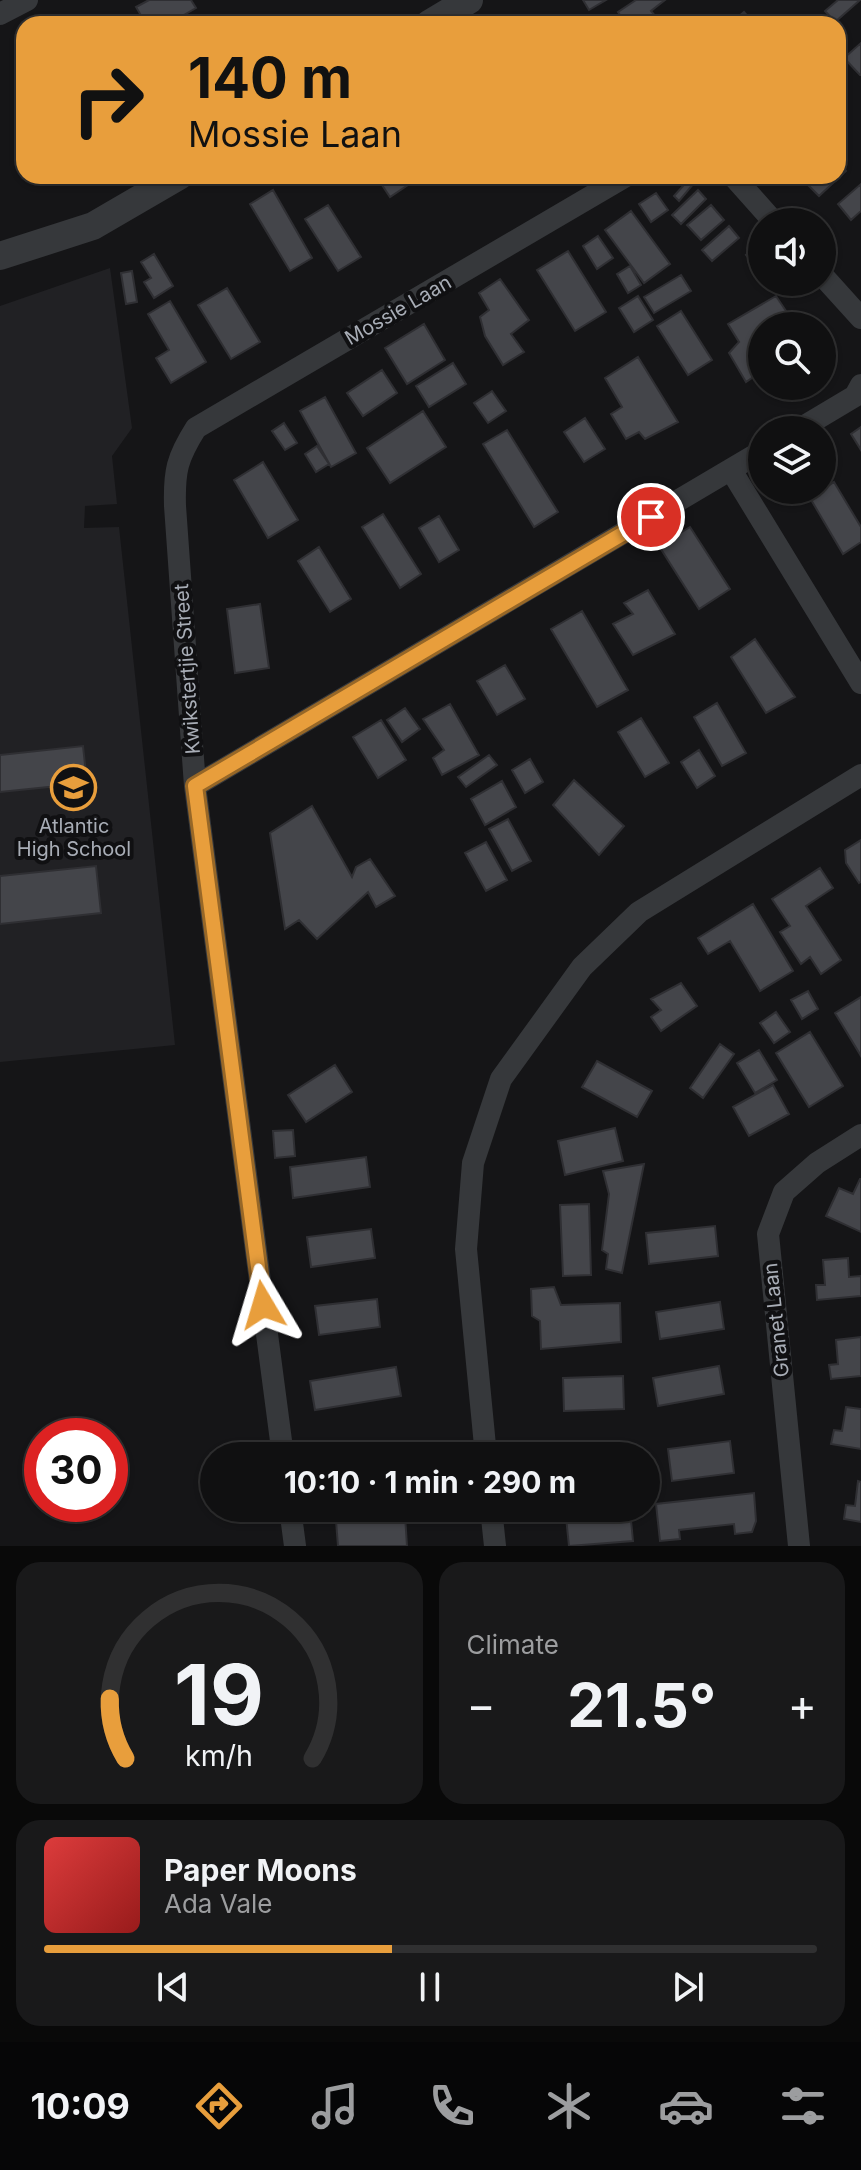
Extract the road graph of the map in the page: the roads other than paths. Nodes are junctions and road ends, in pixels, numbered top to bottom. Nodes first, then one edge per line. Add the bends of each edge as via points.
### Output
1 (27, 0) edge
2 (469, 0) edge
3 (0, 14) edge
4 (442, 16) edge
5 (165, 184) edge
6 (612, 184) edge
7 (740, 184) edge
8 (762, 208) edge
9 (0, 256) edge
10 (836, 290) edge
11 (861, 318) edge
12 (861, 385) edge
13 (821, 416) edge
14 (180, 453) joint
15 (748, 460) edge
16 (731, 470) junction
17 (861, 683) edge
18 (861, 775) edge
19 (195, 786) junction
20 (861, 1135) edge
21 (281, 1442) edge
22 (485, 1442) edge
23 (292, 1522) edge
24 (492, 1522) edge
25 (295, 1546) edge
26 (495, 1546) edge
27 (799, 1546) edge

1 - 3 street
2 - 4 street
5 - 9 street via 93,226
6 - 14 street, Mossie Laan via 196,428
7 - 8 street
10 - 11 street
12 - 13 street via 855,396
14 - 19 street, Kwikstertjie Street via 175,506
15 - 16 street
16 - 17 street
16 - 19 street
18 - 22 street via 639,912 582,967 501,1079 473,1163 466,1249
19 - 21 street, Kwikstertjie Street
20 - 27 street, Granet Laan via 784,1192 768,1234
23 - 25 street
24 - 26 street

